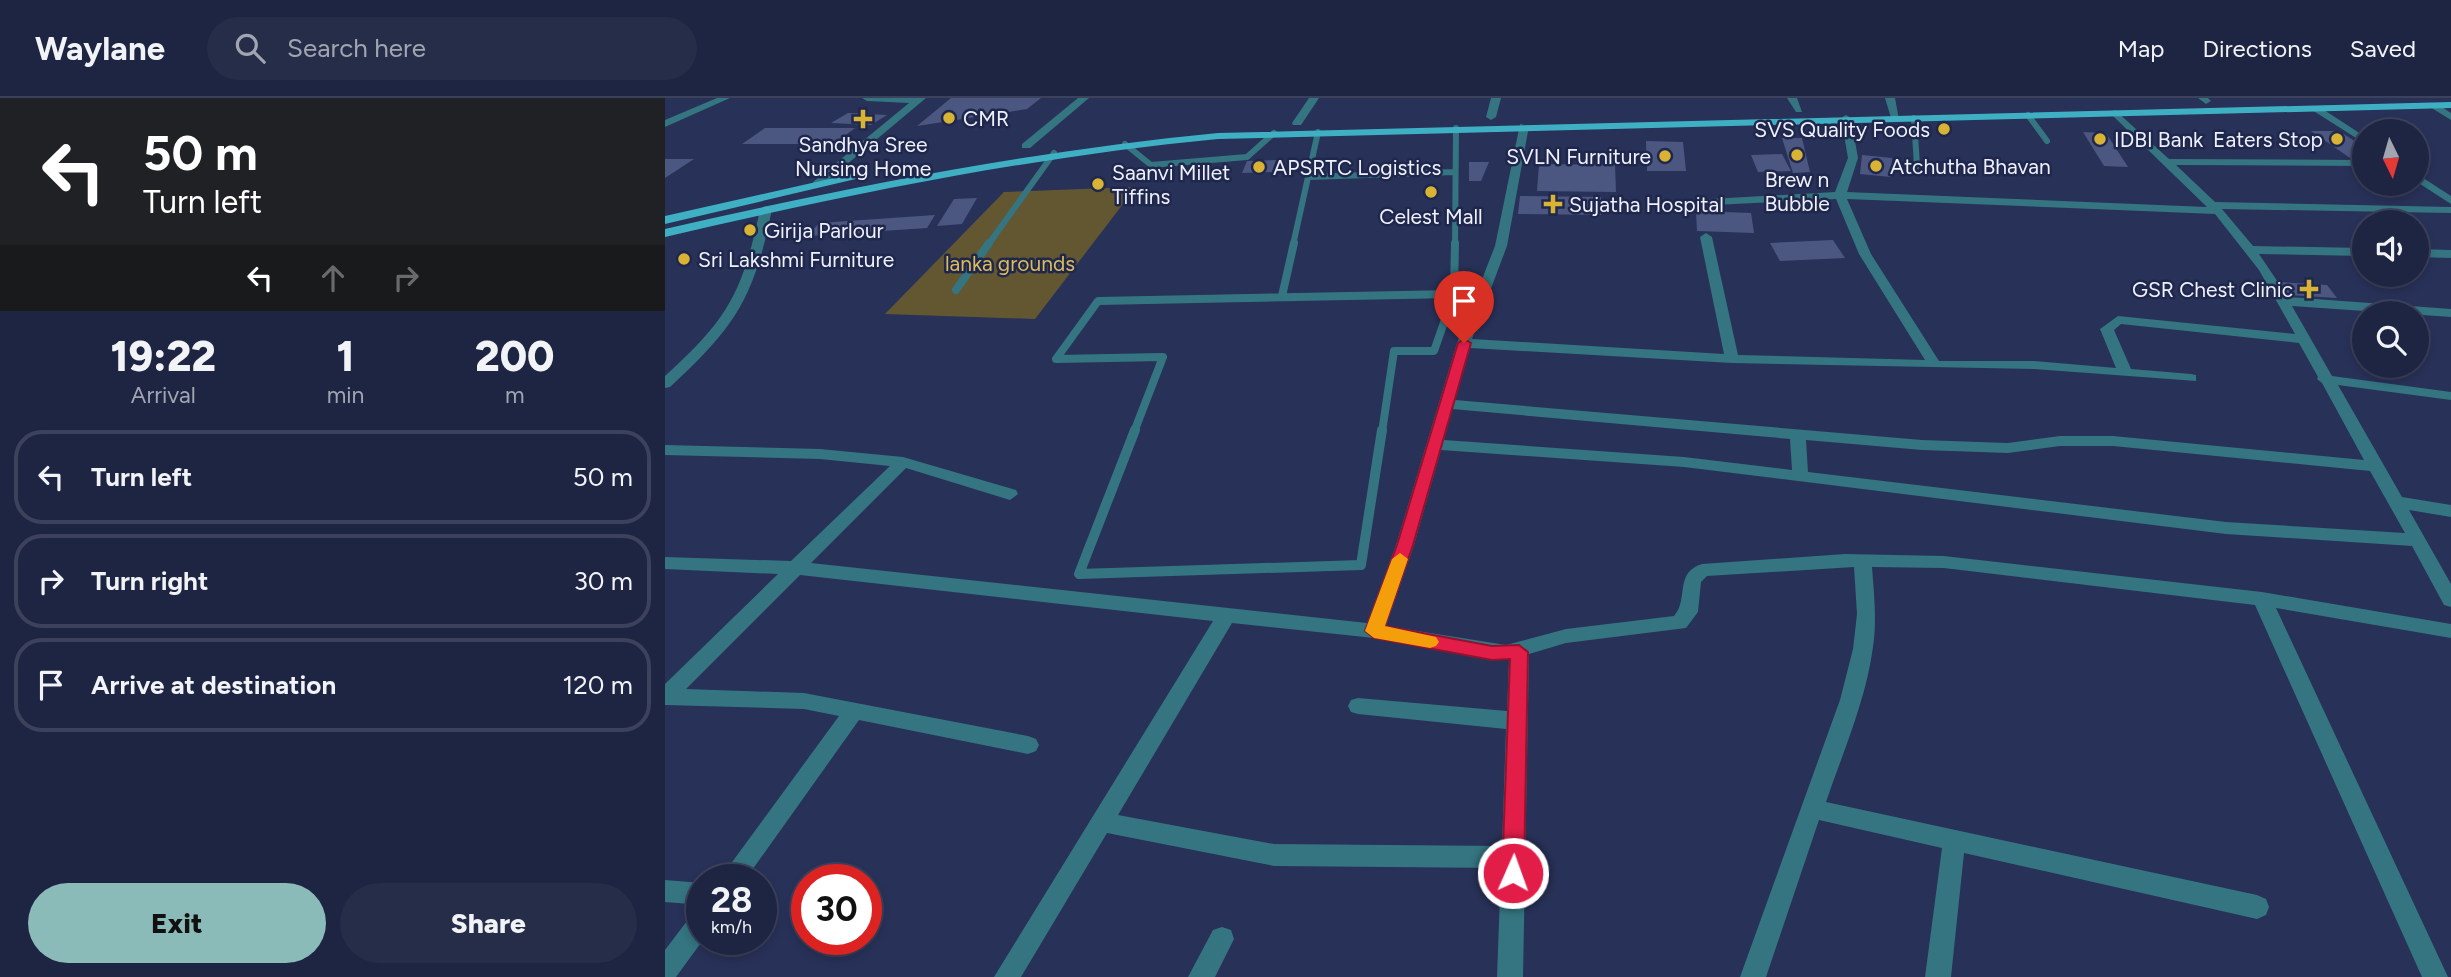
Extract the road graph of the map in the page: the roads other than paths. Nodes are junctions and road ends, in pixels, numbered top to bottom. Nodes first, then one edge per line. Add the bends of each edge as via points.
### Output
1 (725, 98) edge
2 (867, 98) edge
3 (1084, 98) edge
4 (1314, 98) edge
5 (1496, 98) edge
6 (1792, 98) edge
7 (2326, 98) edge
8 (919, 99) edge
9 (2204, 99) edge
10 (2451, 105) edge
11 (2433, 106) junction
12 (1893, 108) edge
13 (2315, 108) junction
14 (1799, 110) junction
15 (2115, 113) junction
16 (2028, 115) junction
17 (1464, 117) dead end
18 (1478, 117) dead end
19 (1491, 117) junction
20 (2451, 117) edge
21 (1450, 118) dead end
22 (1846, 118) junction
23 (1914, 118) junction
24 (1297, 123) junction
25 (665, 124) edge
26 (1317, 126) junction
27 (1524, 126) junction
28 (1456, 128) junction
29 (2352, 132) edge
30 (1275, 133) junction
31 (2047, 141) dead end
32 (1125, 144) junction
33 (1026, 146) junction
34 (1013, 148) dead end
35 (1054, 153) junction
36 (2165, 162) junction
37 (2352, 163) edge
38 (1917, 166) dead end
39 (1455, 172) junction
40 (867, 174) dead end
41 (1308, 177) junction
42 (817, 184) junction
43 (2429, 185) edge
44 (1840, 195) junction
45 (2451, 201) edge
46 (1693, 204) dead end
47 (2215, 208) junction
48 (766, 209) junction
49 (2451, 210) edge
50 (665, 220) edge
51 (665, 233) edge
52 (1706, 237) dead end
53 (2251, 250) junction
54 (2352, 252) edge
55 (2429, 253) edge
56 (2451, 254) edge
57 (956, 290) dead end
58 (1454, 294) junction
59 (1282, 296) junction
60 (2282, 301) junction
61 (2451, 313) edge
62 (2303, 339) junction
63 (1464, 343) junction
64 (1732, 359) junction
65 (1935, 365) junction
66 (2125, 373) junction
67 (2191, 378) dead end
68 (2324, 379) junction
69 (665, 384) edge
70 (2451, 396) edge
71 (1446, 404) junction
72 (1798, 434) junction
73 (1433, 444) junction
74 (665, 450) edge
75 (902, 462) junction
76 (2375, 466) junction
77 (1800, 477) junction
78 (1010, 494) dead end
79 (2396, 502) junction
80 (2451, 511) edge
81 (2419, 540) junction
82 (1863, 560) junction
83 (665, 563) edge
84 (794, 568) junction
85 (2262, 599) junction
86 (2451, 600) edge
87 (1227, 614) junction
88 (1374, 631) junction
89 (2451, 631) edge
90 (1519, 652) junction
91 (665, 697) edge
92 (1358, 706) dead end
93 (856, 709) junction
94 (1518, 721) junction
95 (1028, 745) dead end
96 (1812, 809) junction
97 (1101, 822) junction
98 (1954, 840) junction
99 (1514, 857) junction
100 (743, 864) edge
101 (665, 891) edge
102 (686, 893) edge
103 (2257, 907) dead end
104 (1222, 939) dead end
105 (686, 943) edge
106 (665, 971) edge
107 (1007, 977) edge
108 (1202, 977) edge
109 (1510, 977) edge
110 (1753, 977) edge
111 (1938, 977) edge
112 (2435, 977) edge

1 - 25 street
2 - 8 street
3 - 33 street
4 - 24 street
5 - 19 street
6 - 14 street
7 - 9 main road
8 - 42 street
9 - 12 main road
10 - 11 main road
11 - 13 main road
11 - 20 street
12 - 14 main road
12 - 22 main road
12 - 23 main road
13 - 15 main road
13 - 29 street
14 - 19 main road
15 - 16 main road
15 - 36 street
16 - 23 main road
16 - 31 lane
17 - 21 main road
18 - 19 main road
22 - 27 main road
22 - 44 street via 1853,158
23 - 38 lane
24 - 26 main road
24 - 33 main road via 1143,132
26 - 28 main road
26 - 30 main road
26 - 41 lane
27 - 28 main road
27 - 63 street via 1501,246
28 - 39 lane
30 - 32 main road
30 - 32 lane via 1248,157 1151,165
32 - 35 main road
33 - 34 main road
35 - 48 main road
35 - 57 lane
36 - 37 street
36 - 47 street
39 - 41 lane
39 - 58 lane
40 - 42 main road
41 - 59 lane
42 - 50 main road
43 - 45 street
44 - 46 street
44 - 47 street
44 - 65 street via 1865,254
47 - 49 street
47 - 53 street
48 - 51 main road
48 - 69 street via 753,273 729,322
52 - 64 street
53 - 54 street
53 - 60 street
55 - 56 street
58 - 59 lane
58 - 59 lane via 1434,351 1394,351 1361,565 1079,574 1163,357 1056,359 1098,301
60 - 61 street
60 - 62 street
62 - 66 street via 2118,320 2106,329
62 - 68 street
63 - 64 street
63 - 71 street
64 - 65 street
65 - 66 street via 2034,365
66 - 67 street
68 - 70 street
68 - 76 street
71 - 72 street
71 - 73 street
72 - 76 street via 1971,448 2113,441
72 - 77 street
73 - 77 street via 1684,462
73 - 88 street via 1405,545
74 - 75 street via 820,454
75 - 78 street
75 - 84 street
76 - 79 street
77 - 81 street via 2226,528
79 - 80 street
79 - 81 street
81 - 86 street
82 - 85 street via 1992,567
82 - 90 street via 1702,570 1692,580 1689,612 1679,623 1566,636
82 - 96 street via 1863,649
83 - 84 street
84 - 87 street
84 - 91 street
85 - 89 street
85 - 112 street
87 - 88 street
87 - 97 street
88 - 90 street via 1492,653
90 - 94 street
91 - 93 street via 747,697
92 - 94 street
93 - 95 street
93 - 100 street
94 - 99 street
96 - 98 street
96 - 110 street
97 - 99 street via 1274,855
97 - 107 street
98 - 103 street
98 - 111 street
99 - 109 street
101 - 102 street
104 - 108 street
105 - 106 street

